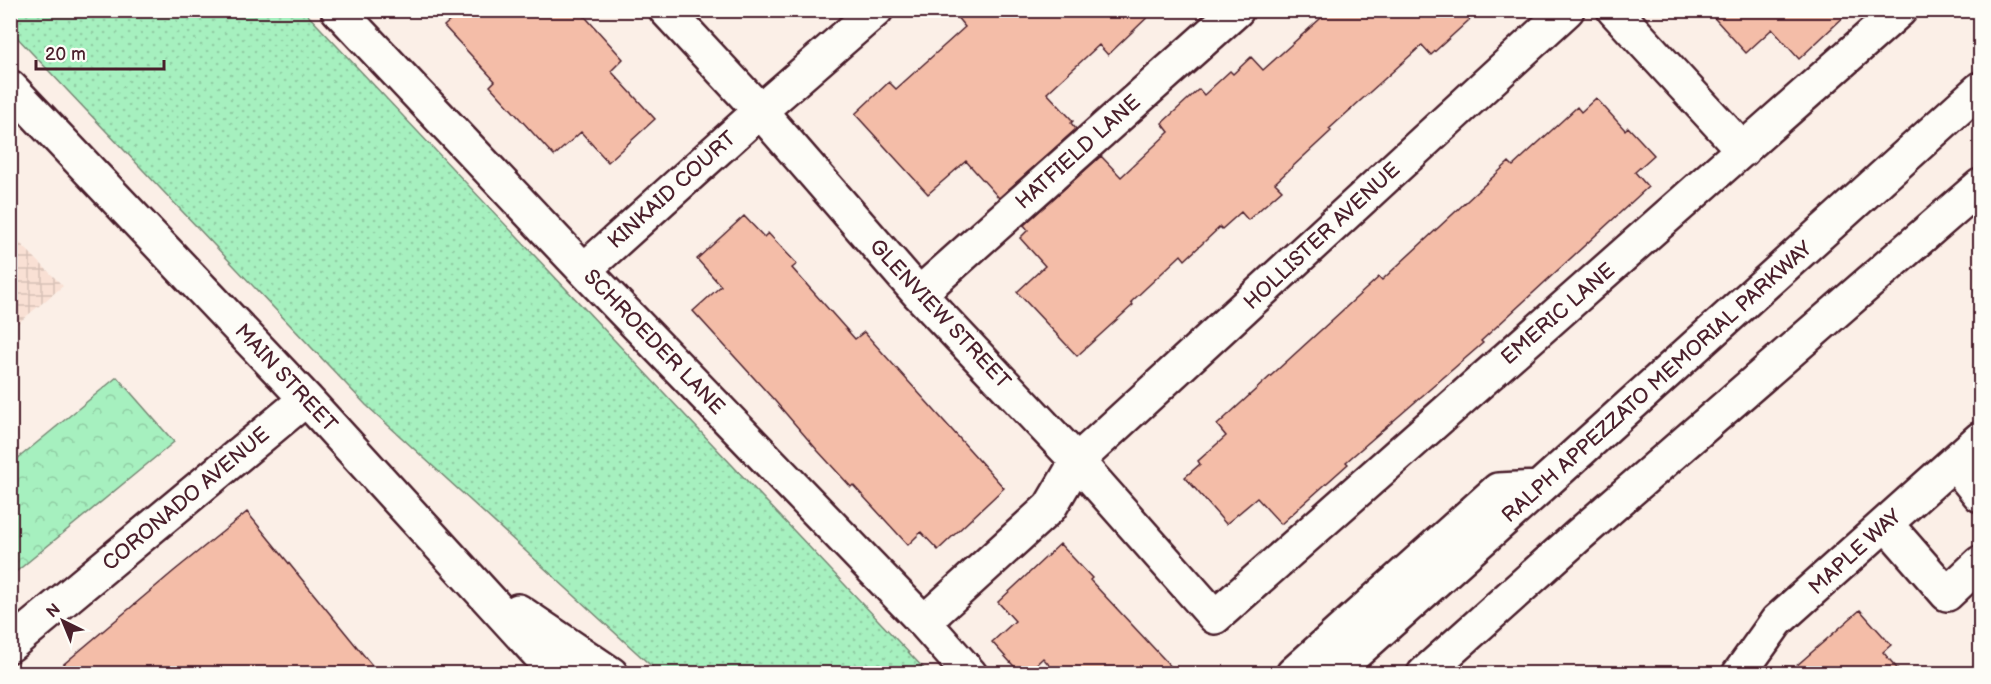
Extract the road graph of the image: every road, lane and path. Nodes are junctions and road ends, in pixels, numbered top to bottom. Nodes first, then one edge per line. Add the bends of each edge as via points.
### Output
1 (338, 10) edge
2 (666, 10) edge
3 (876, 10) edge
4 (1237, 10) edge
5 (1567, 10) edge
6 (1614, 10) edge
7 (1900, 10) edge
8 (10, 87) edge
9 (1980, 89) edge
10 (760, 111) junction
11 (1743, 150) junction
12 (1980, 186) edge
13 (584, 270) junction
14 (919, 294) junction
15 (306, 399) junction
16 (1980, 439) edge
17 (1077, 461) junction
18 (1954, 463) junction
19 (1539, 488) junction
20 (1980, 495) edge
21 (1886, 524) junction
22 (1980, 563) edge
23 (478, 585) junction
24 (1215, 617) joint
25 (924, 622) junction
26 (10, 645) edge
27 (557, 674) edge
28 (611, 674) edge
29 (970, 674) edge
30 (1293, 674) edge
31 (1332, 674) edge
32 (1424, 674) edge
33 (1739, 674) edge

1 - 13 street, SCHROEDER LANE
2 - 10 street, GLENVIEW STREET
3 - 10 street, KINKAID COURT
4 - 14 street, HATFIELD LANE
5 - 17 street, HOLLISTER AVENUE
6 - 11 street
7 - 11 street, EMERIC LANE
8 - 15 street, MAIN STREET
9 - 19 street, RALPH APPEZZATO MEMORIAL PARKWAY
10 - 13 street, KINKAID COURT
10 - 14 street, GLENVIEW STREET
11 - 24 street, EMERIC LANE
12 - 32 street
13 - 25 street, SCHROEDER LANE
14 - 17 street, GLENVIEW STREET
15 - 23 street, MAIN STREET
15 - 26 street, CORONADO AVENUE
16 - 18 street, MAPLE WAY
17 - 24 street, GLENVIEW STREET
17 - 25 street, HOLLISTER AVENUE via 1050,507
18 - 20 street
18 - 21 street, MAPLE WAY
19 - 30 street via 1498,490
19 - 31 street, RALPH APPEZZATO MEMORIAL PARKWAY
21 - 22 street via 1947,594
21 - 33 street, MAPLE WAY via 1778,621
23 - 27 street, MAIN STREET
23 - 28 street
25 - 29 street, SCHROEDER LANE

